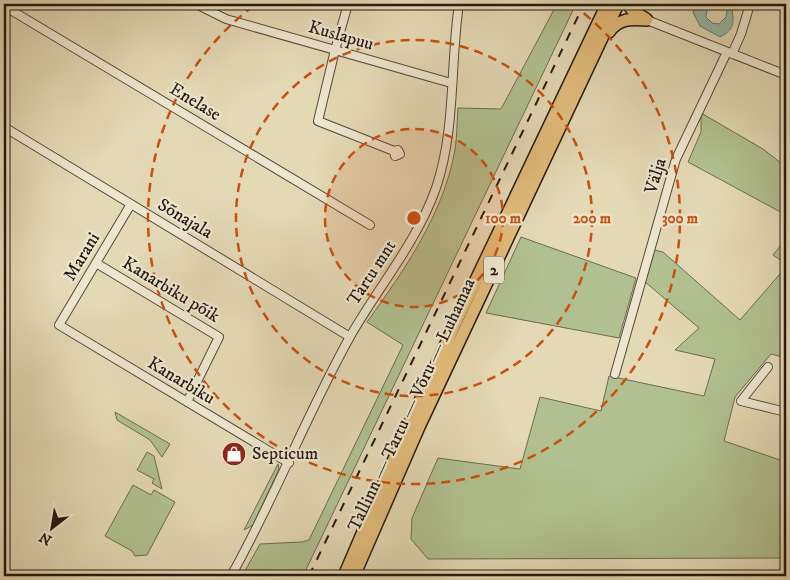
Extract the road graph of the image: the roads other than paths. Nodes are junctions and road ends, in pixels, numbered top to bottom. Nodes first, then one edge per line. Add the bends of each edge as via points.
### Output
1 (196, 4) edge
2 (348, 4) edge
3 (459, 4) edge
4 (607, 4) edge
5 (618, 4) edge
6 (628, 4) edge
7 (750, 4) edge
8 (4, 6) edge
9 (647, 20) junction
10 (601, 42) junction
11 (335, 50) junction
12 (729, 52) junction
13 (786, 75) edge
14 (451, 82) junction
15 (4, 127) edge
16 (394, 151) dead end
17 (131, 204) junction
18 (370, 225) dead end
19 (96, 263) junction
20 (59, 325) joint
21 (350, 336) junction
22 (768, 367) dead end
23 (615, 374) dead end
24 (187, 402) junction
25 (786, 412) edge
26 (289, 462) junction
27 (366, 528) junction
28 (231, 576) edge
29 (338, 576) edge
30 (344, 576) edge
31 (354, 576) edge

1 - 11 street, Kuslapuu via 226,18
2 - 11 street
3 - 14 street, Tartu mnt
4 - 27 highway, Tallinn — Tartu — Võru — Luhamaa / 2 via 455,324
5 - 10 highway, Tallinn — Tartu — Võru — Luhamaa / 2
6 - 9 highway
7 - 12 street, Välja via 741,34
8 - 18 street, Enelase
9 - 10 highway via 618,21
9 - 12 street
10 - 31 highway, Tallinn — Tartu — Võru — Luhamaa / 2 via 423,418
11 - 14 street, Kuslapuu
11 - 16 street via 318,121
12 - 13 street
12 - 23 street, Välja via 676,160
14 - 21 street, Tartu mnt via 448,137 429,207
15 - 17 street, Sõnajala
17 - 19 street, Marani
17 - 21 street, Sõnajala
19 - 20 street, Marani
19 - 24 street, Kanarbiku põik via 219,337
20 - 24 street, Kanarbiku
21 - 26 street, Tartu mnt
22 - 25 street via 741,401
24 - 26 street, Kanarbiku
26 - 28 street, Tartu mnt
27 - 29 highway via 359,534
27 - 30 highway, Tallinn — Tartu — Võru — Luhamaa / 2

